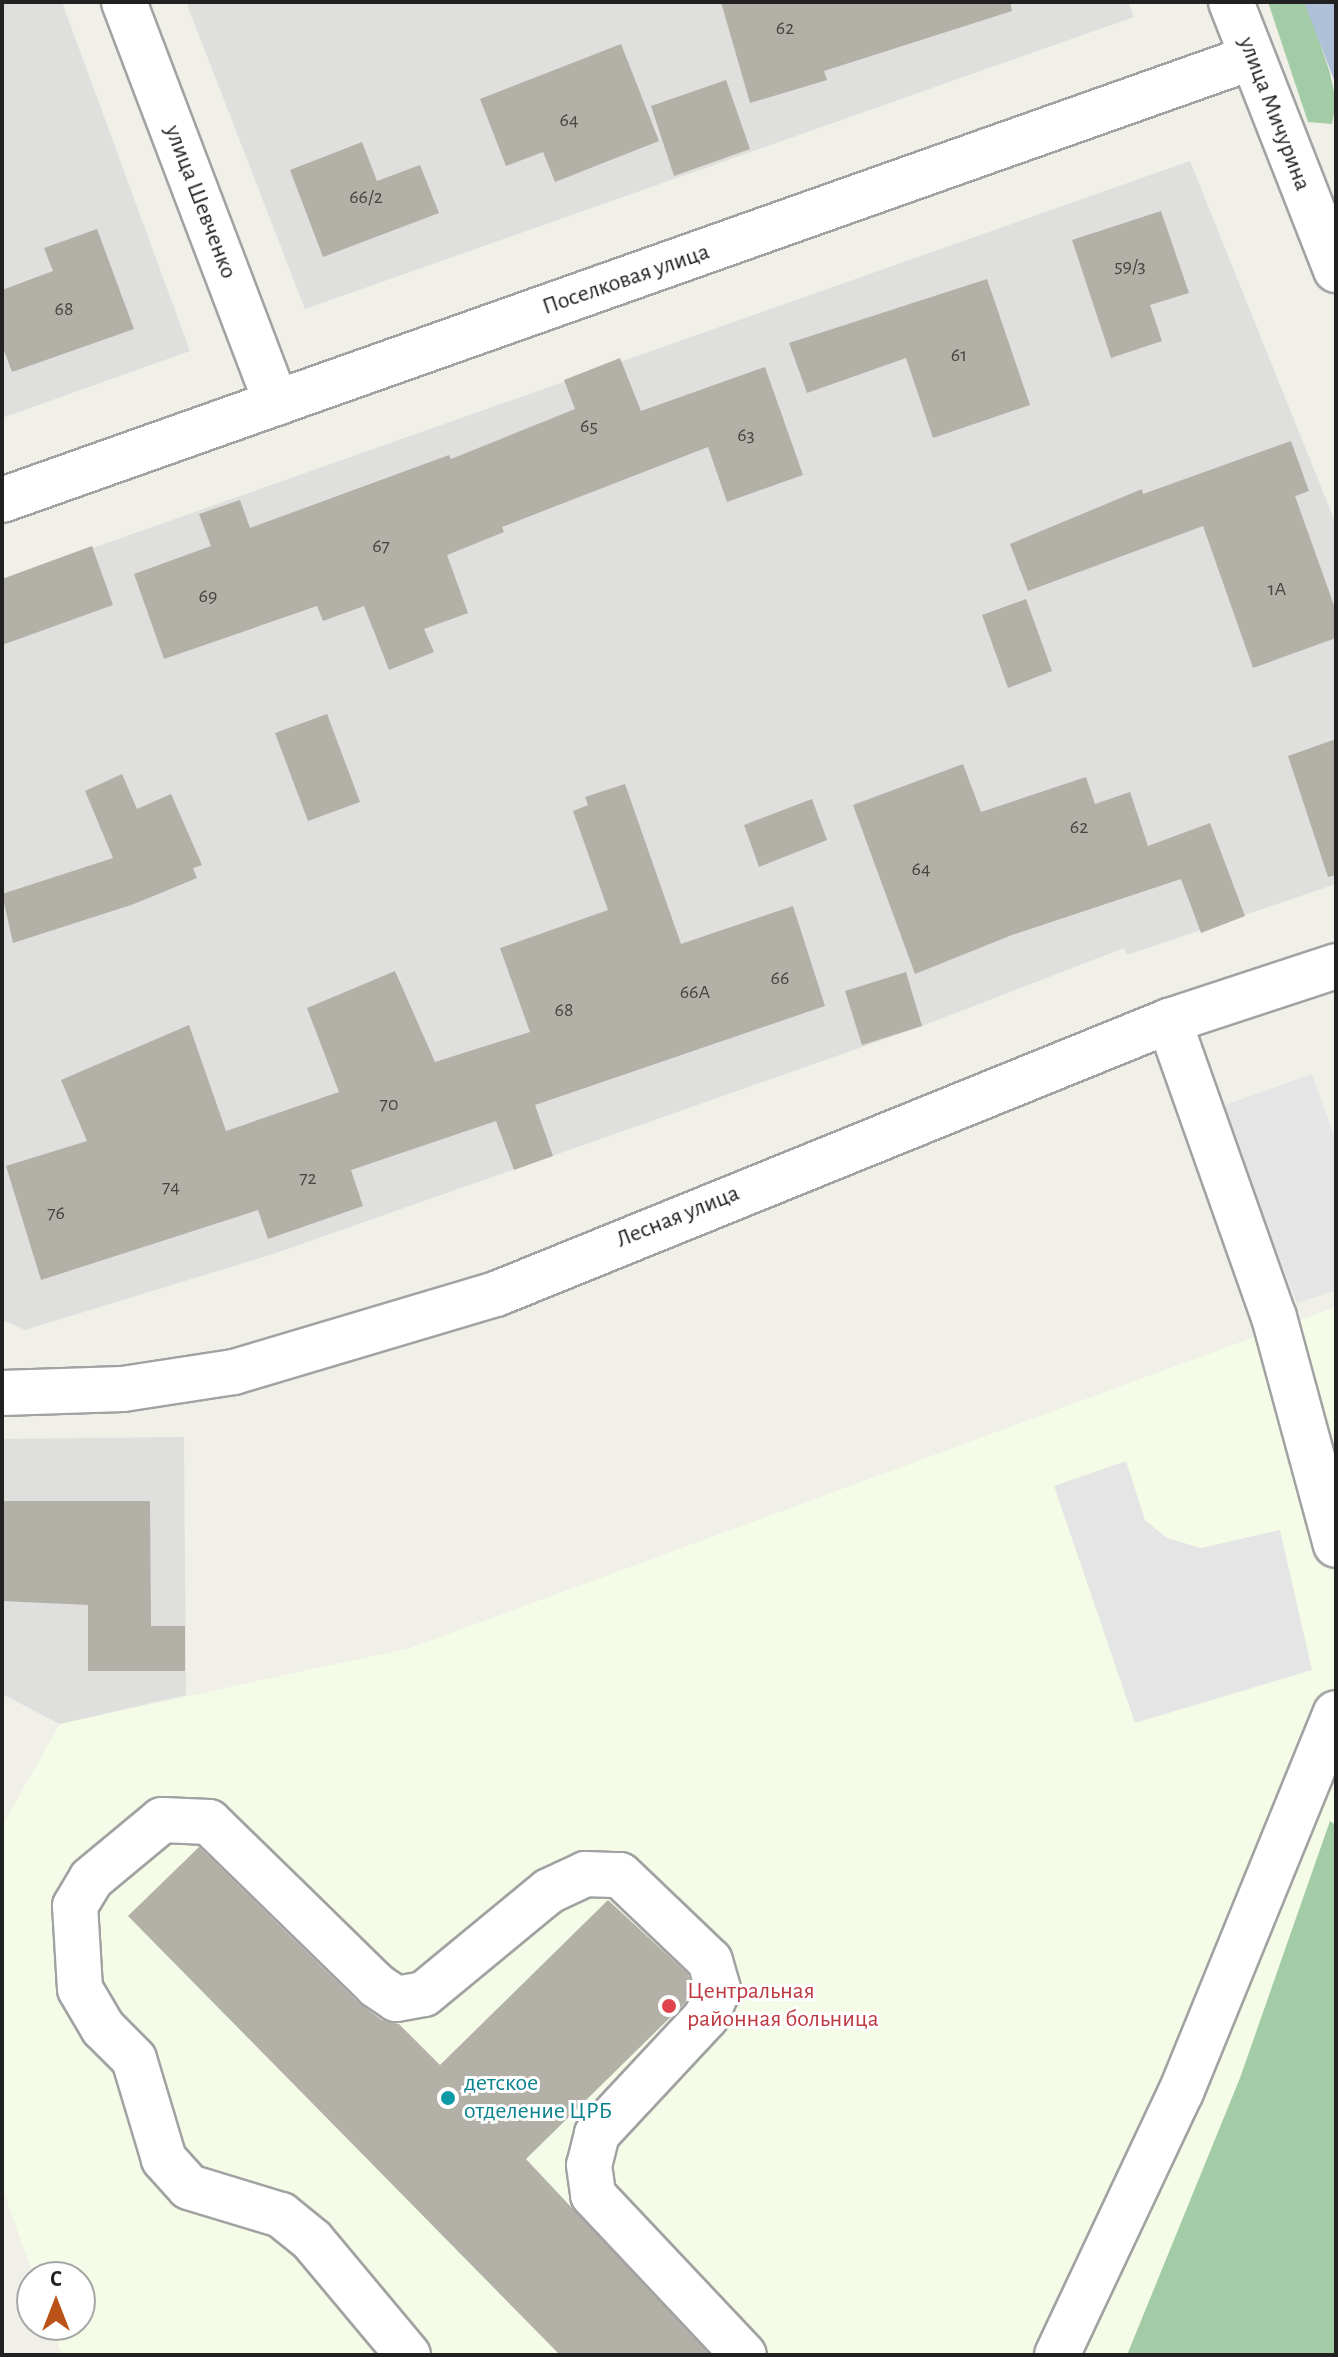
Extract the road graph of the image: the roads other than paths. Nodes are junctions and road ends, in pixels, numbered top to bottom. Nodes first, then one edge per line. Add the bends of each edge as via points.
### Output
1 (124, 2) edge
2 (1231, 2) edge
3 (1250, 58) junction
4 (1336, 270) edge
5 (276, 403) junction
6 (2, 500) edge
7 (1336, 966) edge
8 (1169, 1021) junction
9 (2, 1393) edge
10 (1336, 1545) edge
11 (1336, 1713) edge
12 (408, 2355) edge
13 (744, 2355) edge
14 (1057, 2355) edge

1 - 5 street, улица Шевченко
2 - 3 street, улица Мичурина
3 - 4 street, улица Мичурина
3 - 5 street, Поселковая улица
5 - 6 street, Поселковая улица
7 - 8 street, Лесная улица
8 - 9 street, Лесная улица via 496,1294 234,1372 123,1389
8 - 10 street via 1274,1317
11 - 14 street via 1181,2092
12 - 13 street via 312,2240 281,2215 189,2187 164,2159 134,2059 103,2028 80,1989 75,1906 91,1879 162,1820 209,1822 396,1999 424,1994 549,1891 585,1874 620,1875 710,1961 718,1989 706,2017 597,2134 589,2165 593,2195

